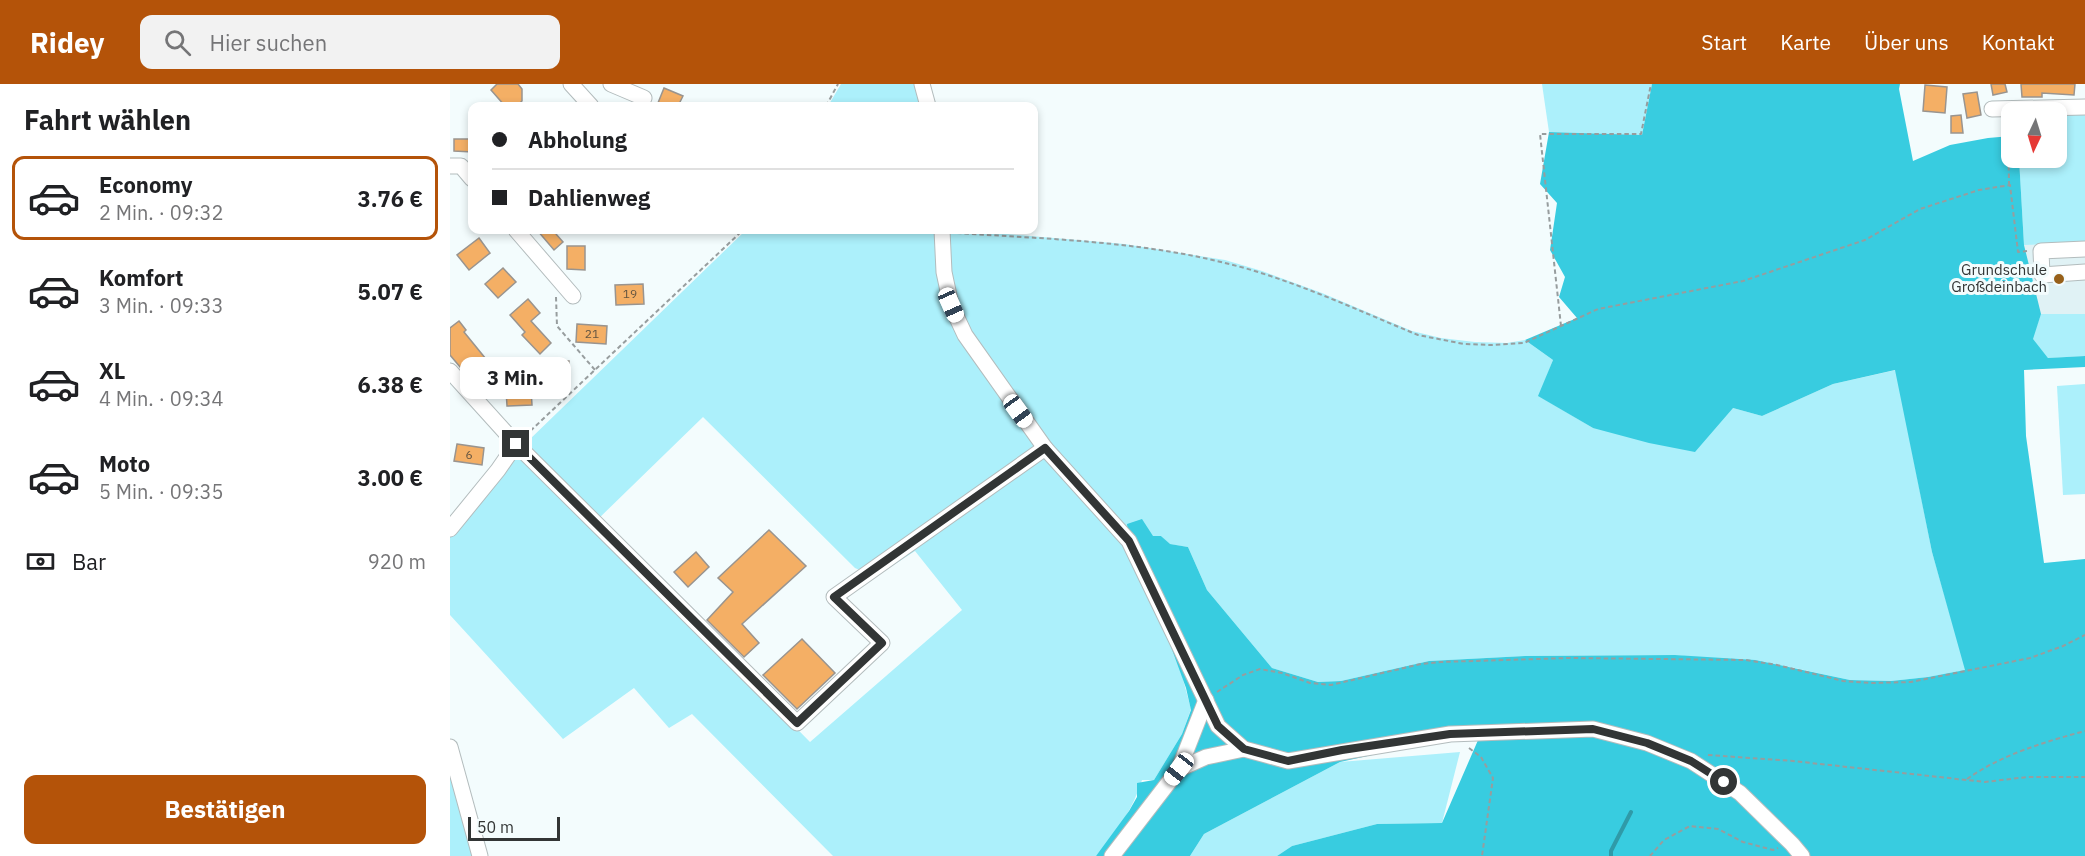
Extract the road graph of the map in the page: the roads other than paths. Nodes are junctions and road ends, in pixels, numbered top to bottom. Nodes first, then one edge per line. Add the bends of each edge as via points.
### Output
1 (571, 84) edge
2 (611, 84) edge
3 (922, 84) edge
4 (644, 96) edge
5 (587, 102) edge
6 (927, 102) edge
7 (2085, 107) edge
8 (1992, 109) dead end
9 (450, 166) edge
10 (468, 174) edge
11 (519, 234) edge
12 (942, 234) edge
13 (2085, 249) edge
14 (2085, 272) edge
15 (573, 296) dead end
16 (450, 371) edge
17 (516, 444) junction
18 (1045, 448) junction
19 (450, 529) edge
20 (1206, 700) junction
21 (450, 747) edge
22 (1244, 749) junction
23 (1179, 769) junction
24 (480, 856) edge
25 (1112, 856) edge
26 (1802, 856) edge

1 - 5 street
2 - 4 street
3 - 6 street
7 - 8 street
9 - 10 street via 461,166
11 - 15 street
12 - 18 street via 944,272 960,325 975,352
13 - 14 street via 2041,251 2042,275
16 - 17 street
17 - 18 street via 797,723 882,643 834,597
17 - 19 street
18 - 20 street via 1129,541
20 - 22 street via 1218,726
20 - 23 street
21 - 24 street
22 - 23 street via 1206,757
22 - 26 street via 1288,761 1450,734 1593,729 1647,743 1691,761 1740,793
23 - 25 street

